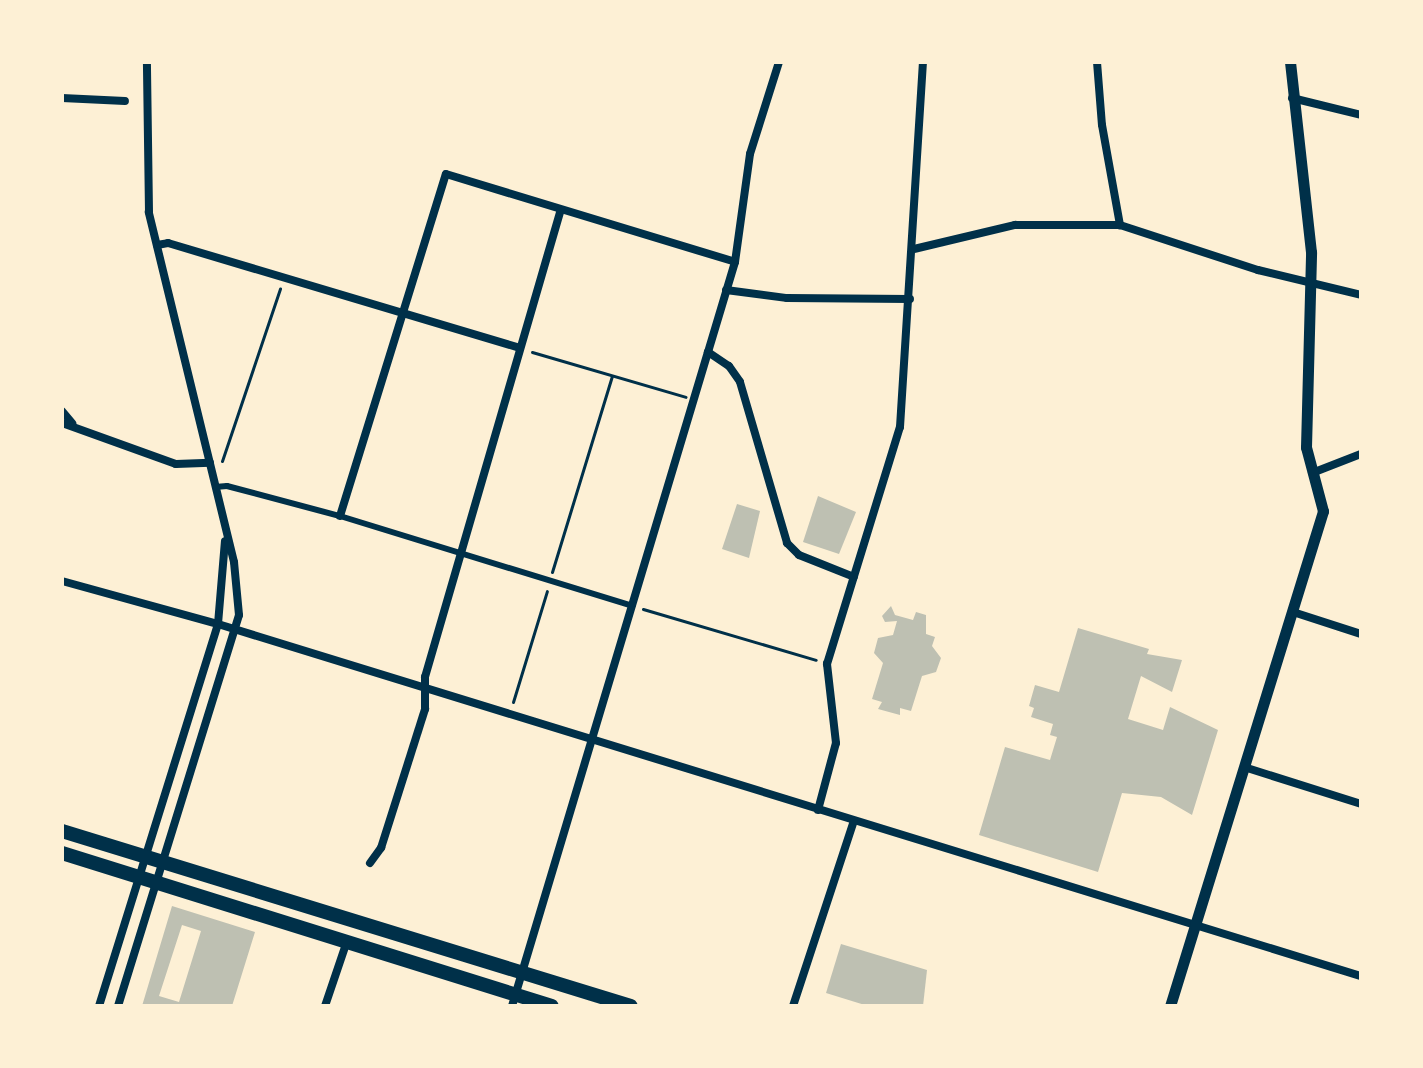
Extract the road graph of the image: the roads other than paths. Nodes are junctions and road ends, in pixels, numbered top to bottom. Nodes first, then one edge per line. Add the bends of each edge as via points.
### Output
1 (147, 62) edge
2 (779, 62) edge
3 (923, 62) edge
4 (1097, 62) edge
5 (1290, 62) edge
6 (62, 98) edge
7 (1292, 98) junction
8 (125, 101) dead end
9 (1361, 115) edge
10 (561, 210) junction
11 (1120, 225) junction
12 (157, 245) junction
13 (914, 249) junction
14 (735, 262) junction
15 (1310, 283) junction
16 (726, 290) junction
17 (1361, 295) edge
18 (910, 299) junction
19 (402, 313) junction
20 (520, 348) junction
21 (708, 352) junction
22 (62, 411) edge
23 (67, 423) edge
24 (1361, 454) edge
25 (210, 463) junction
26 (1312, 473) junction
27 (215, 487) junction
28 (340, 516) junction
29 (226, 536) junction
30 (460, 554) junction
31 (854, 577) junction
32 (62, 581) edge
33 (632, 606) junction
34 (1293, 612) junction
35 (218, 624) junction
36 (236, 629) junction
37 (1361, 634) edge
38 (424, 687) junction
39 (591, 739) junction
40 (1244, 767) junction
41 (1361, 804) edge
42 (818, 810) junction
43 (854, 821) junction
44 (62, 831) edge
45 (62, 853) edge
46 (145, 857) junction
47 (164, 863) junction
48 (370, 863) dead end
49 (139, 878) junction
50 (157, 884) junction
51 (1197, 923) junction
52 (346, 944) junction
53 (522, 974) junction
54 (1361, 976) edge
55 (514, 1000) edge
56 (99, 1006) edge
57 (118, 1006) edge
58 (325, 1006) edge
59 (552, 1006) edge
60 (631, 1006) edge
61 (793, 1006) edge
62 (1170, 1006) edge

1 - 12 street via 147,172
2 - 14 street via 750,154
3 - 13 street
4 - 11 street
5 - 7 street
6 - 8 street
7 - 9 street
7 - 15 street
10 - 14 street
10 - 19 street via 446,174
10 - 20 street
11 - 13 street via 1015,225
11 - 15 street
12 - 19 street via 168,243
12 - 25 street
13 - 18 street
14 - 16 street
15 - 17 street
15 - 26 street via 1306,447
16 - 18 street via 787,298
16 - 21 street
18 - 31 street via 900,427
19 - 20 street
19 - 28 street
20 - 30 street
21 - 31 street via 729,366 740,382 787,543 799,555
21 - 33 street
22 - 23 street
23 - 25 street via 168,462
24 - 26 street
25 - 27 street
26 - 34 street via 1323,511 1320,534
27 - 28 street
27 - 29 street
28 - 30 street
29 - 35 street
29 - 36 street via 239,603
30 - 33 street
30 - 38 street
31 - 42 street via 827,664 836,743
32 - 35 street
33 - 39 street
34 - 37 street
34 - 40 street
35 - 36 street
35 - 46 street
36 - 38 street
36 - 47 street
38 - 39 street
38 - 48 street via 425,709 381,848
39 - 42 street
39 - 53 street
40 - 41 street
40 - 51 street
42 - 43 street
43 - 51 street
43 - 61 street
44 - 46 main road
45 - 49 main road
46 - 47 main road
46 - 49 street
47 - 50 street
47 - 53 main road
49 - 50 main road
49 - 56 street
50 - 52 main road
50 - 57 street
51 - 54 street
51 - 62 street
52 - 55 main road
52 - 58 street
53 - 55 street
53 - 60 main road
55 - 59 main road

